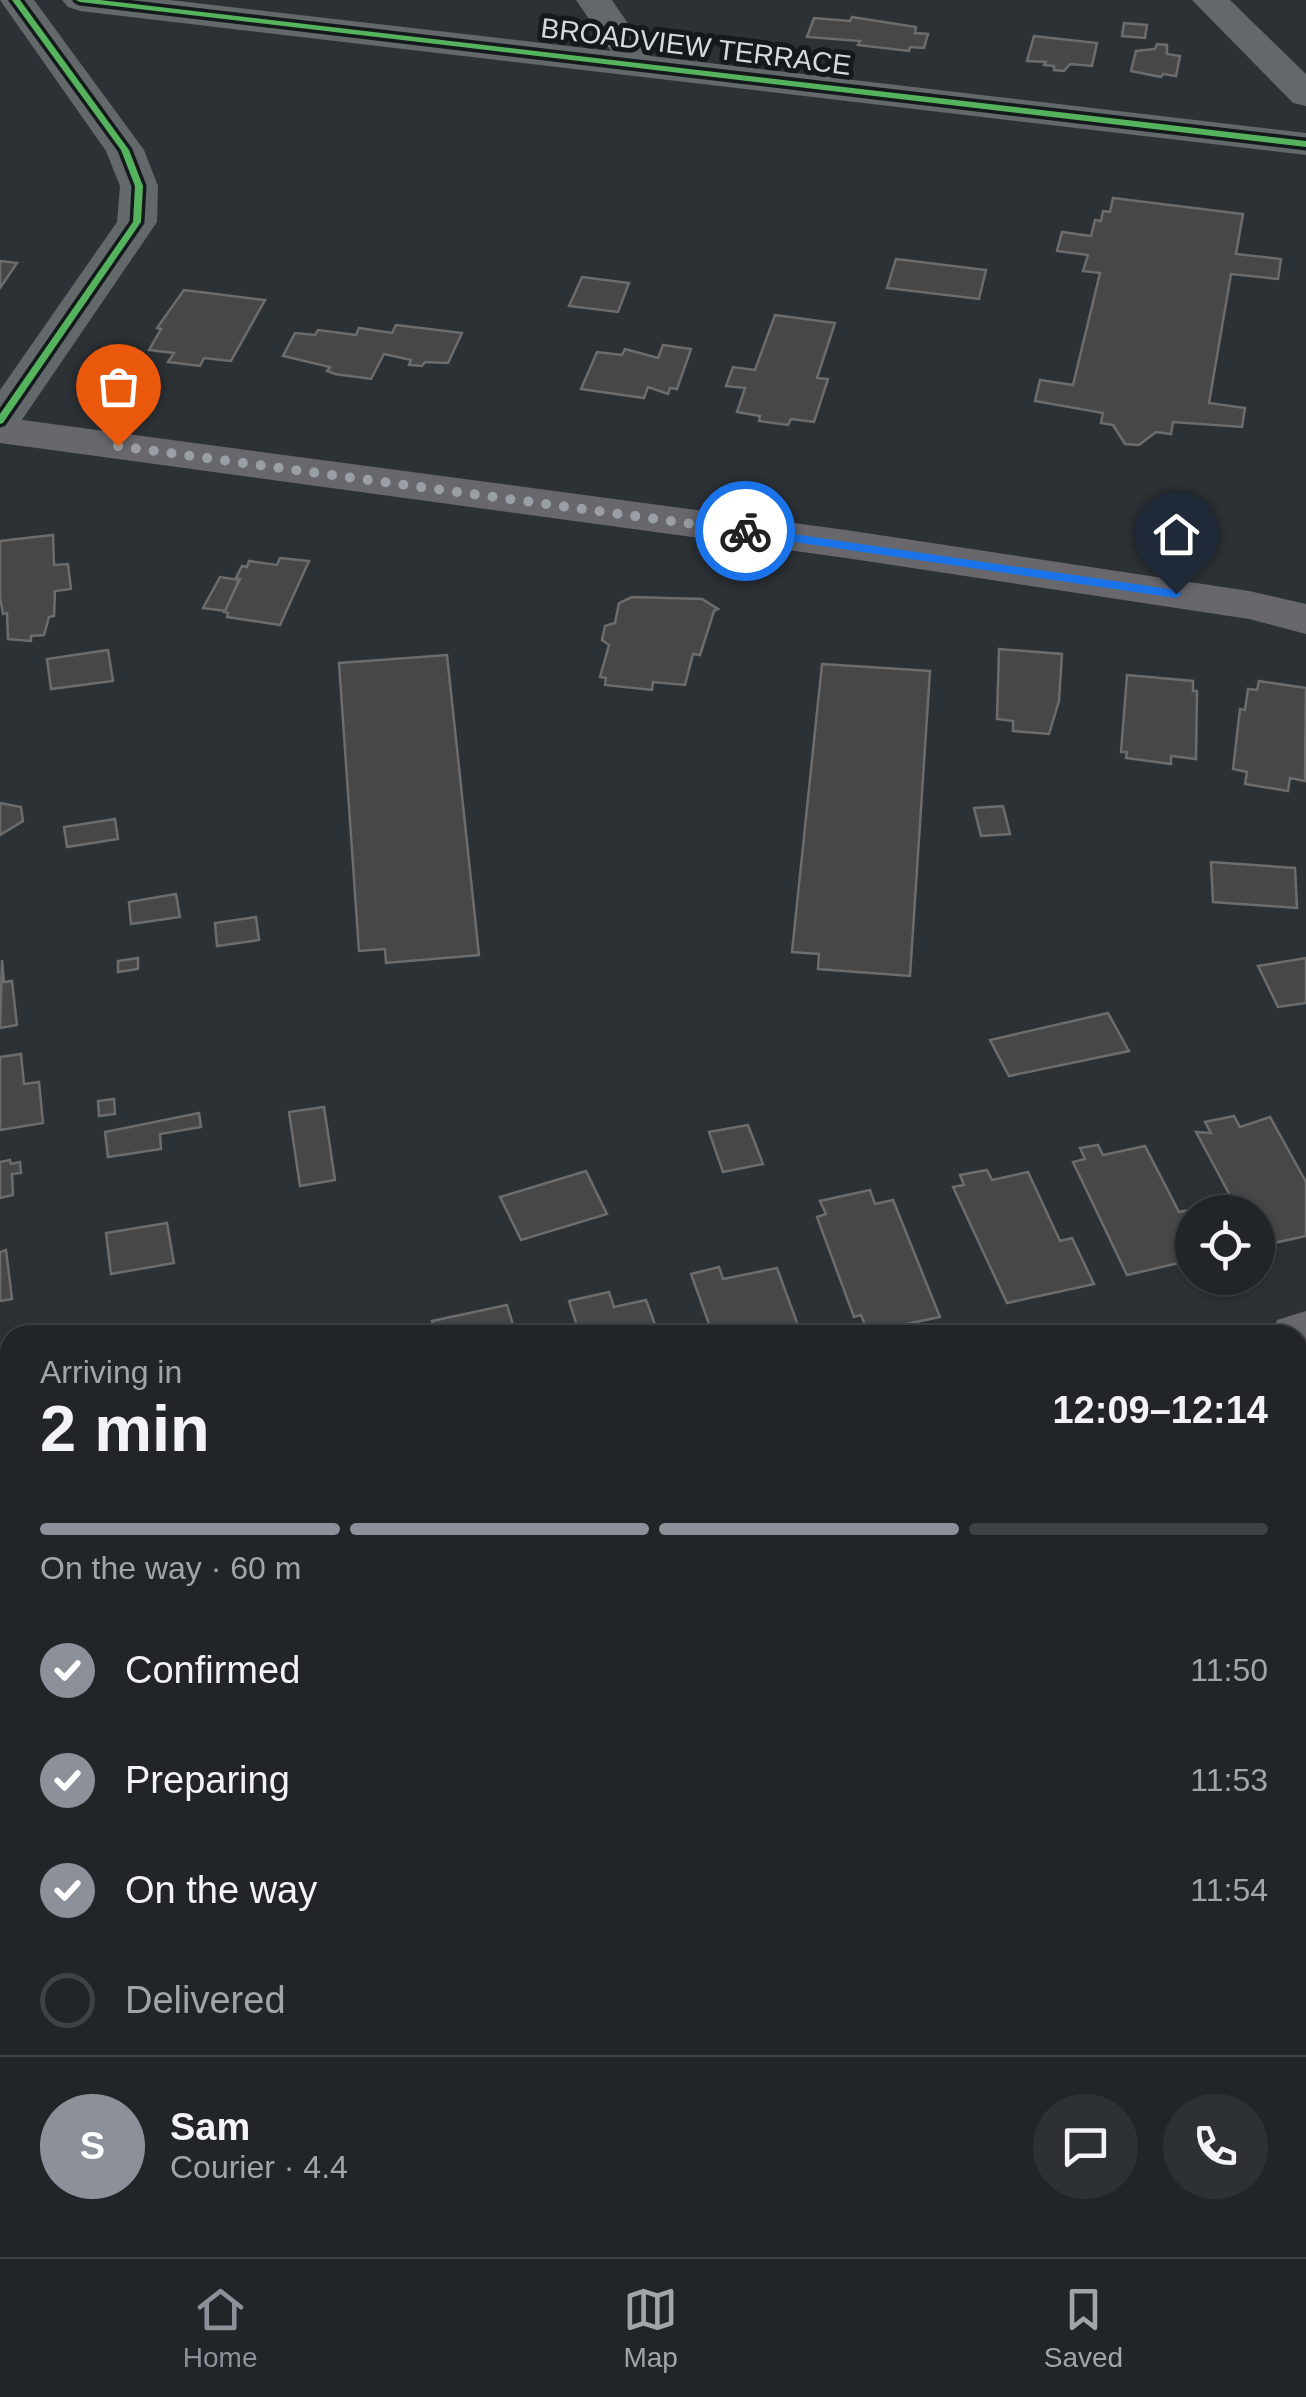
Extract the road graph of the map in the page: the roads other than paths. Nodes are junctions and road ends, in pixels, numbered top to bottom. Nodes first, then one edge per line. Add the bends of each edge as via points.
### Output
1 (16, 0) edge
2 (80, 0) edge
3 (594, 0) edge
4 (1210, 0) edge
5 (638, 65) junction
6 (1306, 95) edge
7 (1306, 144) edge
8 (0, 421) edge
9 (0, 430) edge
10 (1306, 619) edge

1 - 8 street via 126,150 140,186 136,222
2 - 5 street, BROADVIEW TERRACE
3 - 5 street
4 - 6 street
5 - 7 street, BROADVIEW TERRACE
9 - 10 main road via 846,544

